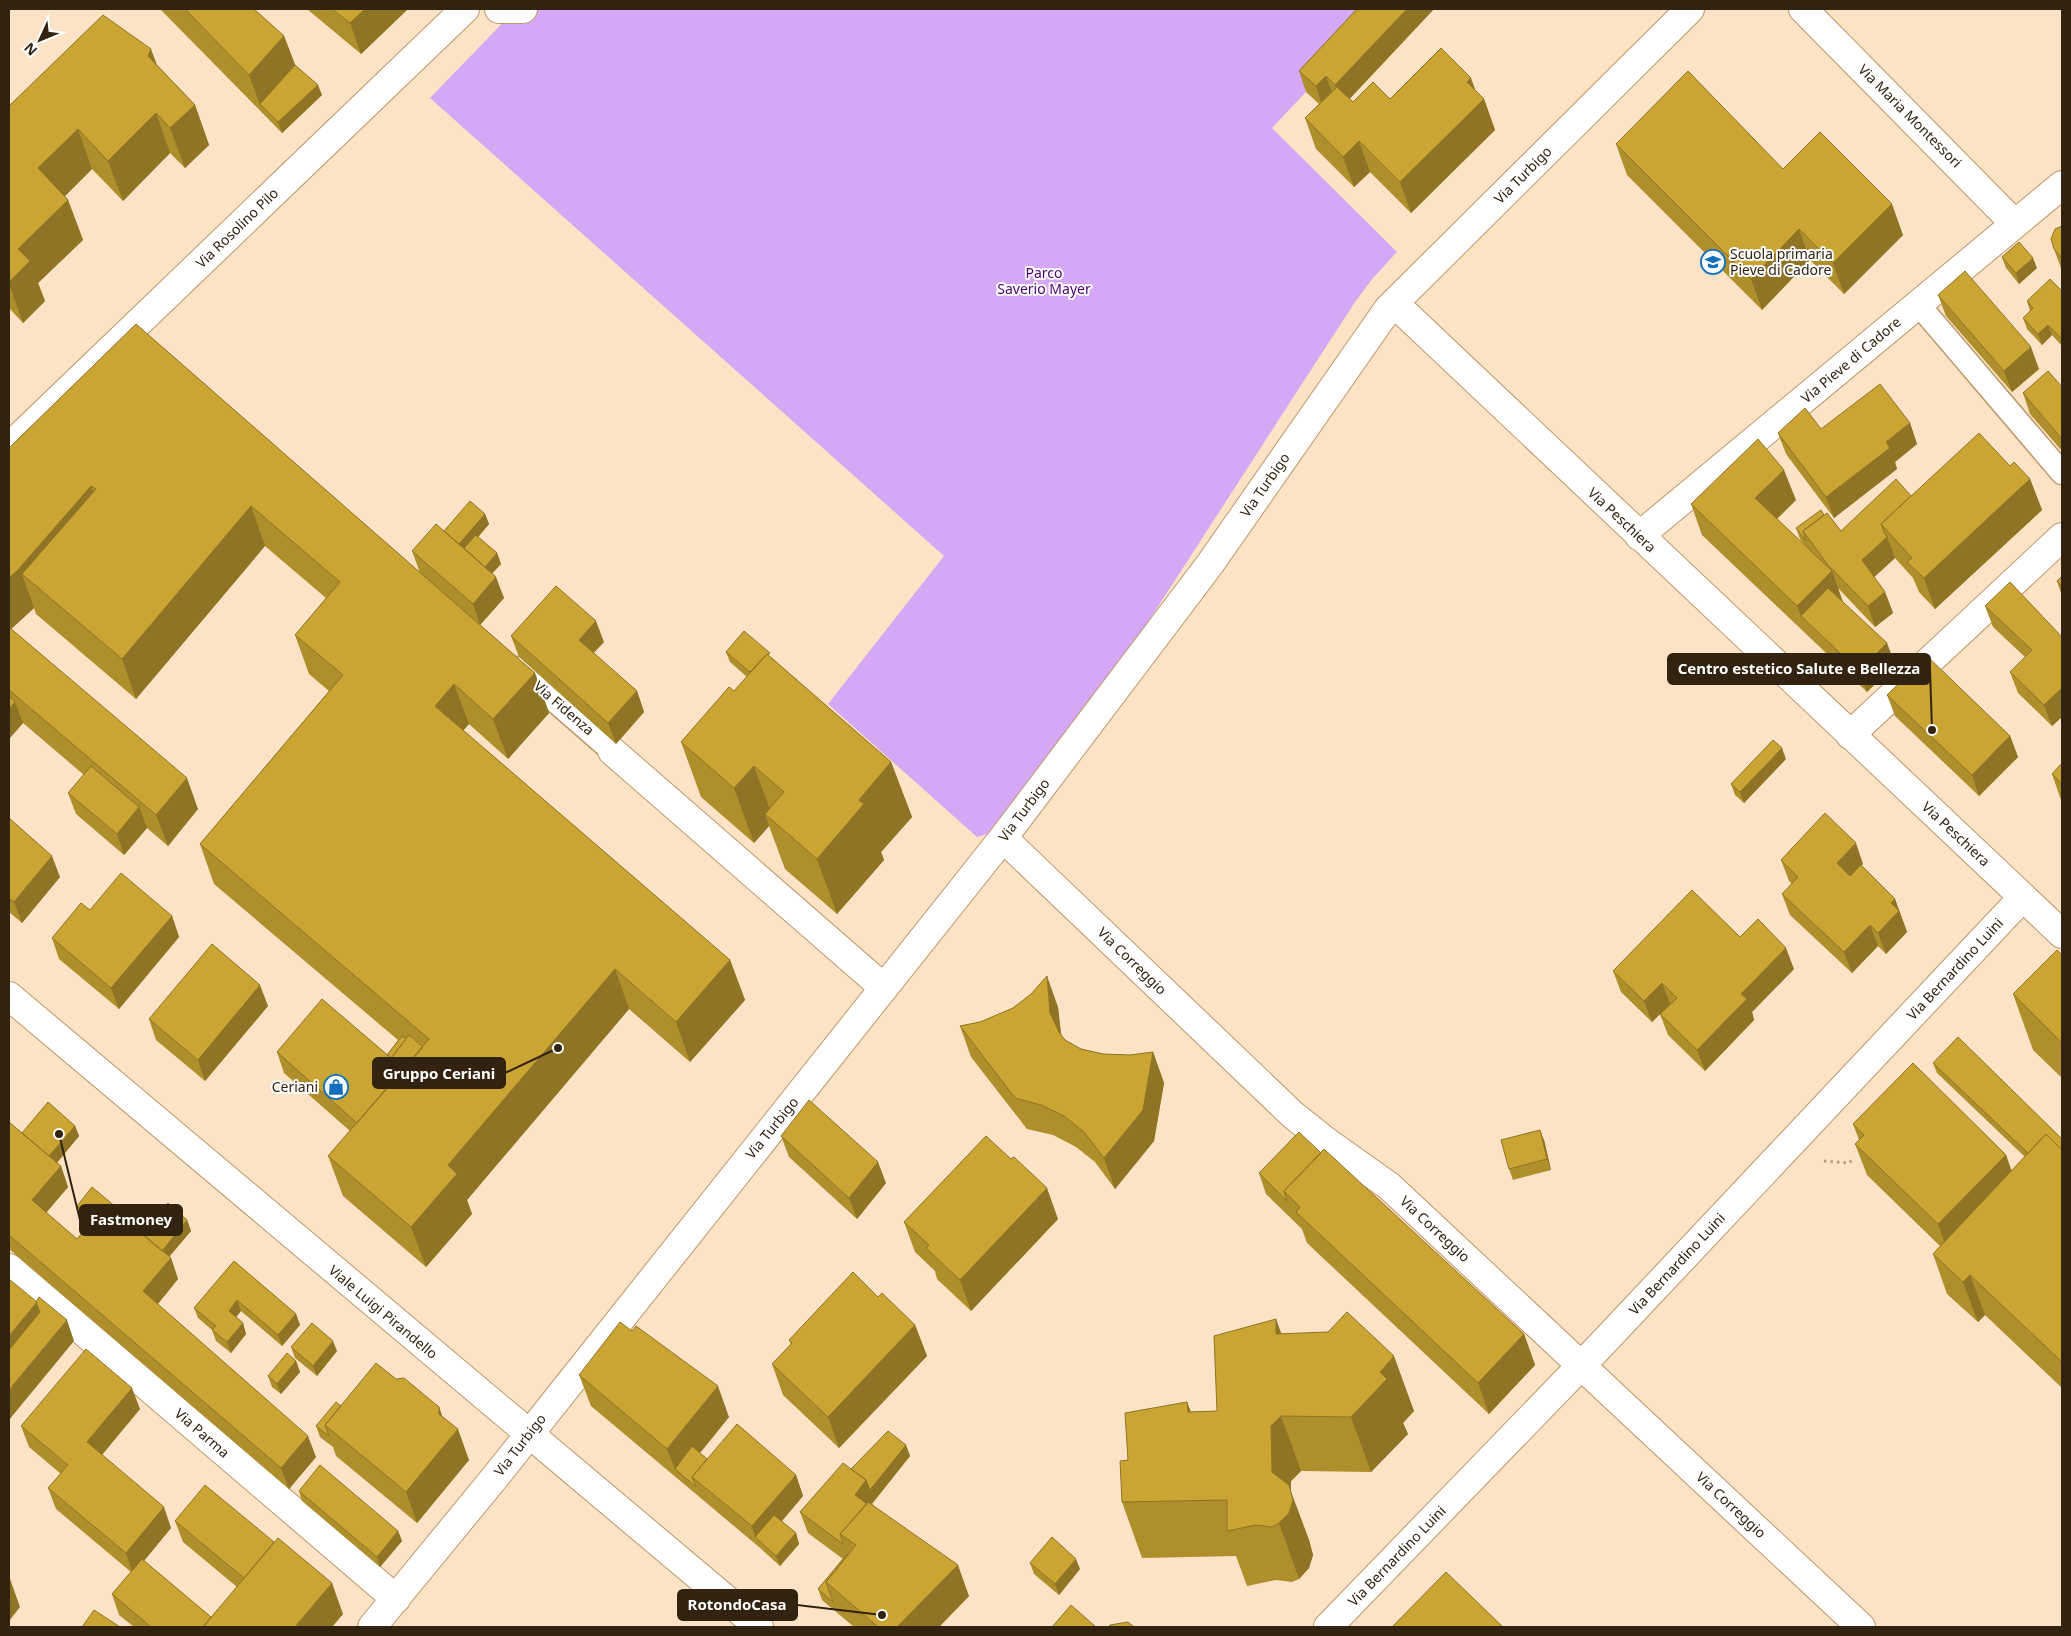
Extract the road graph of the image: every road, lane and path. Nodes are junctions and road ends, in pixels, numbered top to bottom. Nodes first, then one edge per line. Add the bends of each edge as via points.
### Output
1 (465, 9) edge
2 (499, 9) edge
3 (523, 9) edge
4 (1690, 9) edge
5 (1803, 9) edge
6 (2062, 185) edge
7 (2016, 224) junction
8 (1394, 303) junction
9 (1918, 304) junction
10 (9, 447) edge
11 (2062, 473) edge
12 (1639, 536) junction
13 (2062, 537) edge
14 (501, 654) edge
15 (1850, 735) junction
16 (612, 751) joint
17 (1003, 838) junction
18 (2023, 897) junction
19 (2062, 934) edge
20 (884, 988) junction
21 (9, 996) edge
22 (1854, 1158) edge
23 (1820, 1161) dead end
24 (9, 1268) edge
25 (1581, 1365) junction
26 (529, 1434) junction
27 (396, 1599) junction
28 (372, 1627) edge
29 (759, 1627) edge
30 (1328, 1627) edge
31 (1861, 1627) edge

1 - 10 street, Via Rosolino Pilo via 140,338
2 - 3 street
4 - 8 street, Via Turbigo
5 - 7 street, Via Maria Montessori
6 - 7 street, Via Pieve di Cadore
7 - 9 street, Via Pieve di Cadore
8 - 12 street, Via Peschiera
8 - 17 street, Via Turbigo via 1198,580
9 - 11 lane
9 - 12 street, Via Pieve di Cadore
12 - 15 street, Via Peschiera
13 - 15 street
14 - 16 lane, Via Fidenza
15 - 18 street, Via Peschiera
16 - 20 street, Via Fidenza
17 - 20 street, Via Turbigo
17 - 25 street, Via Correggio via 1293,1115 1390,1186
18 - 19 street, Via Peschiera
18 - 25 street, Via Bernardino Luini
20 - 26 street, Via Turbigo
21 - 26 street, Viale Luigi Pirandello
22 - 23 path via 1849,1163
24 - 27 street, Via Parma
25 - 30 street, Via Bernardino Luini
25 - 31 street, Via Correggio
26 - 27 street, Via Turbigo
26 - 29 street, Viale Luigi Pirandello
27 - 28 street, Via Turbigo

